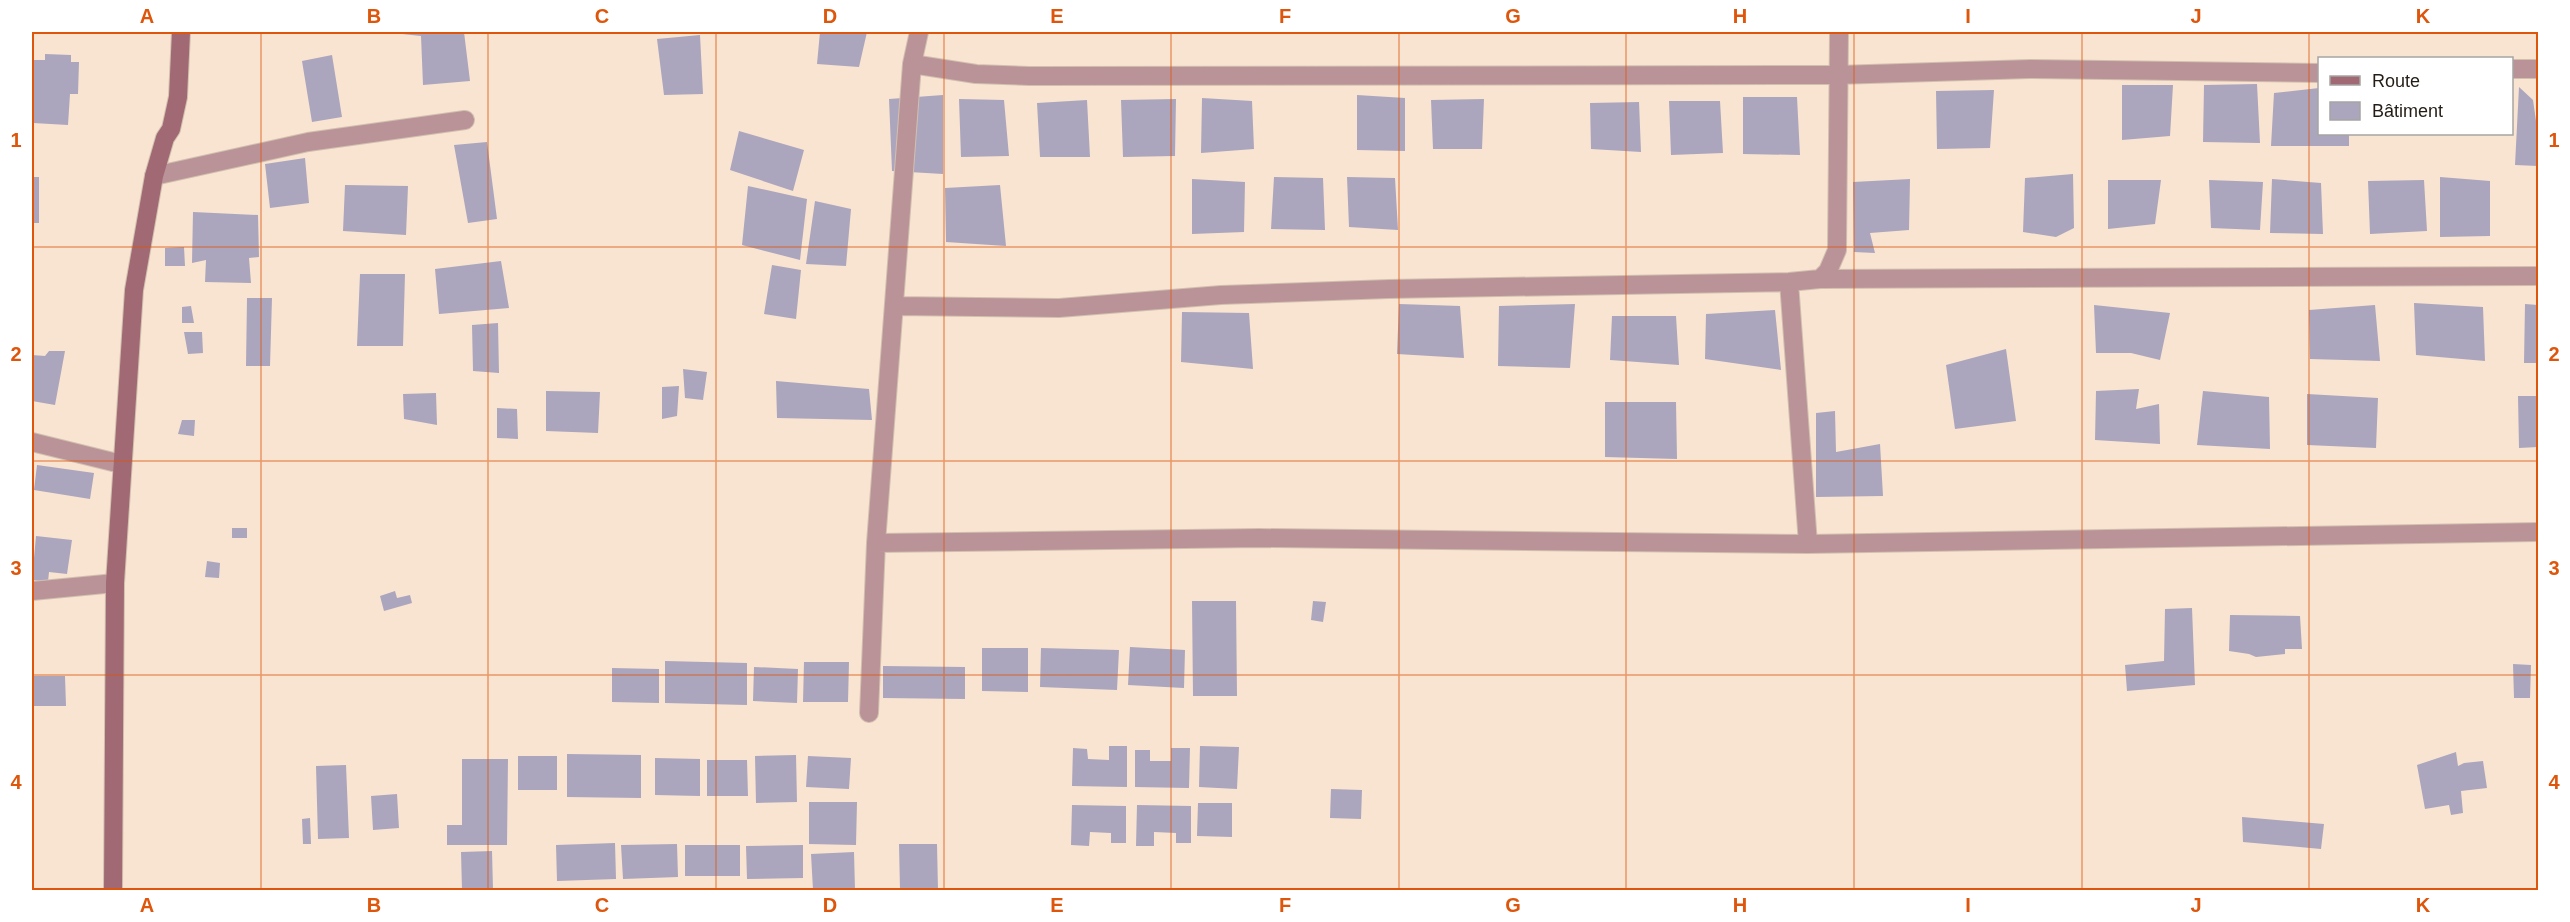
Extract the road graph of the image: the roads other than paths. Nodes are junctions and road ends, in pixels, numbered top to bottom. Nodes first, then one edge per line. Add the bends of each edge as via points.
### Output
1 (181, 32) edge
2 (919, 32) edge
3 (1839, 32) edge
4 (912, 64) junction
5 (2513, 69) edge
6 (2538, 69) edge
7 (2318, 73) edge
8 (1837, 75) junction
9 (465, 120) dead end
10 (154, 176) junction
11 (2538, 276) edge
12 (1820, 279) junction
13 (1789, 282) junction
14 (896, 306) junction
15 (32, 442) edge
16 (121, 464) junction
17 (2538, 532) edge
18 (876, 543) junction
19 (1808, 544) junction
20 (115, 583) junction
21 (32, 591) edge
22 (869, 713) dead end
23 (113, 891) edge

1 - 10 street via 178,97
2 - 4 street
3 - 8 street
4 - 8 street via 976,74 1029,76
4 - 14 street
5 - 6 street
7 - 8 street via 2031,69
8 - 12 street via 1837,250
9 - 10 street via 308,142
10 - 16 street via 134,290
11 - 12 street
12 - 13 street
13 - 14 street via 1389,289 1221,295 1059,308
13 - 19 street
14 - 18 street
15 - 16 street
16 - 20 street
17 - 19 street
18 - 19 street via 1259,538
18 - 22 street
20 - 21 street
20 - 23 street

